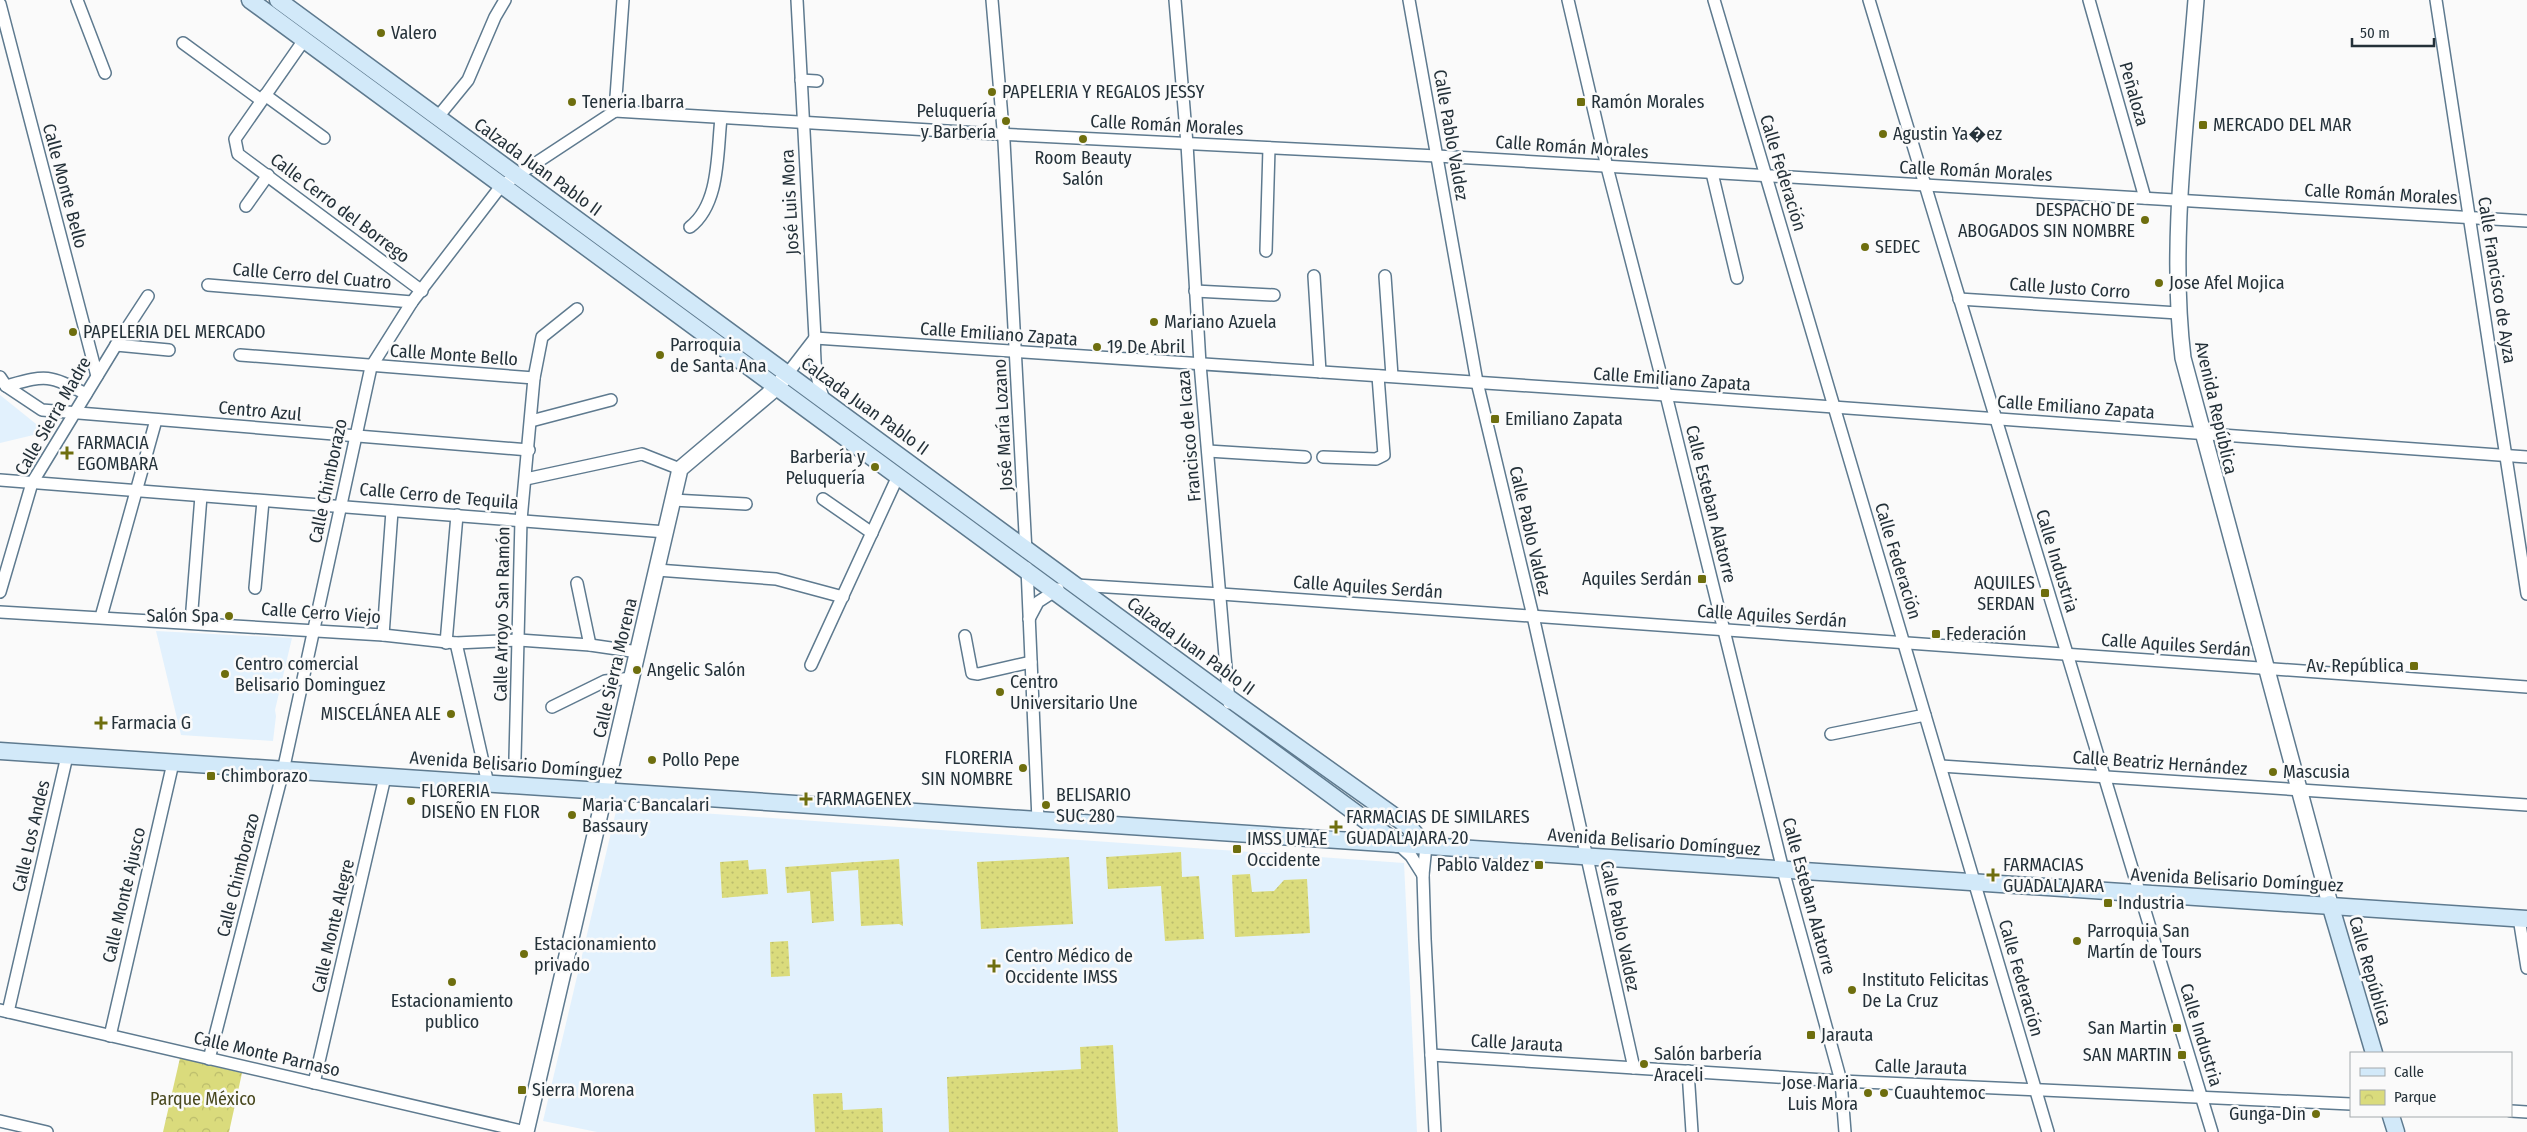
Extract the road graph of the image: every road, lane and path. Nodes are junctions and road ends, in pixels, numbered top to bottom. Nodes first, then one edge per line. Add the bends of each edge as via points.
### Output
1 (77, 0) edge
2 (250, 0) edge
3 (278, 0) edge
4 (505, 0) edge
5 (623, 0) edge
6 (796, 0) edge
7 (992, 0) edge
8 (1175, 0) edge
9 (1409, 0) edge
10 (1568, 0) edge
11 (1714, 0) edge
12 (1869, 0) edge
13 (2089, 0) edge
14 (2196, 0) edge
15 (2436, 0) edge
16 (0, 2) edge
17 (327, 36) junction
18 (304, 40) junction
19 (183, 43) dead end
20 (317, 50) junction
21 (106, 73) dead end
22 (801, 80) junction
23 (817, 81) dead end
24 (263, 98) junction
25 (615, 111) junction
26 (438, 118) junction
27 (722, 118) junction
28 (803, 124) junction
29 (1004, 135) junction
30 (324, 138) dead end
31 (1187, 144) junction
32 (1269, 148) junction
33 (1437, 156) junction
34 (1607, 167) junction
35 (1712, 173) junction
36 (268, 175) junction
37 (516, 176) junction
38 (1766, 176) junction
39 (1925, 185) junction
40 (502, 186) junction
41 (2145, 198) junction
42 (2181, 200) junction
43 (246, 206) dead end
44 (2469, 216) junction
45 (2527, 221) edge
46 (690, 227) dead end
47 (1266, 251) dead end
48 (652, 275) junction
49 (1314, 276) dead end
50 (1385, 276) dead end
51 (1737, 278) dead end
52 (636, 284) junction
53 (208, 285) dead end
54 (422, 291) junction
55 (1195, 292) junction
56 (1274, 295) dead end
57 (148, 296) dead end
58 (1959, 299) junction
59 (412, 302) junction
60 (577, 310) dead end
61 (2178, 312) junction
62 (814, 338) junction
63 (116, 345) junction
64 (169, 350) dead end
65 (1017, 353) junction
66 (240, 355) dead end
67 (1200, 364) junction
68 (371, 367) junction
69 (1320, 372) junction
70 (788, 373) junction
71 (97, 376) junction
72 (1378, 376) junction
73 (1392, 376) junction
74 (534, 378) junction
75 (3, 382) edge
76 (1477, 382) junction
77 (777, 387) junction
78 (86, 394) junction
79 (1666, 395) junction
80 (611, 400) dead end
81 (824, 400) junction
82 (1834, 409) junction
83 (74, 413) junction
84 (1996, 418) junction
85 (156, 420) junction
86 (531, 421) junction
87 (2202, 433) junction
88 (355, 437) junction
89 (529, 450) junction
90 (1208, 451) junction
91 (2506, 455) junction
92 (1305, 457) dead end
93 (2527, 457) edge
94 (1323, 458) dead end
95 (680, 469) junction
96 (898, 476) junction
97 (526, 479) junction
98 (0, 480) edge
99 (32, 483) junction
100 (136, 492) junction
101 (201, 496) junction
102 (823, 499) dead end
103 (673, 500) junction
104 (263, 501) junction
105 (746, 504) dead end
106 (342, 505) junction
107 (392, 510) junction
108 (457, 515) junction
109 (521, 520) junction
110 (666, 532) junction
111 (872, 533) junction
112 (1026, 549) junction
113 (657, 570) junction
114 (1027, 571) junction
115 (577, 583) dead end
116 (1074, 585) junction
117 (255, 588) dead end
118 (1053, 590) junction
119 (0, 592) edge
120 (1221, 594) junction
121 (2527, 594) edge
122 (843, 597) junction
123 (0, 612) edge
124 (1532, 616) junction
125 (101, 617) junction
126 (1028, 619) junction
127 (191, 622) junction
128 (1723, 630) junction
129 (312, 632) junction
130 (383, 635) junction
131 (965, 636) dead end
132 (519, 640) junction
133 (451, 643) junction
134 (1904, 643) junction
135 (590, 645) junction
136 (638, 652) junction
137 (2067, 655) junction
138 (1031, 662) junction
139 (811, 665) dead end
140 (2265, 668) junction
141 (632, 678) junction
142 (2527, 687) edge
143 (1230, 699) junction
144 (552, 707) dead end
145 (1925, 715) junction
146 (1226, 718) junction
147 (1831, 734) dead end
148 (0, 751) edge
149 (68, 756) junction
150 (515, 758) dead end
151 (173, 763) junction
152 (1941, 766) junction
153 (283, 771) junction
154 (385, 777) junction
155 (2105, 778) junction
156 (488, 784) junction
157 (2299, 790) junction
158 (605, 791) junction
159 (2527, 805) edge
160 (1038, 820) junction
161 (1398, 844) junction
162 (1426, 846) junction
163 (1587, 857) junction
164 (1783, 870) junction
165 (1423, 875) junction
166 (1975, 884) junction
167 (2140, 895) junction
168 (2330, 904) junction
169 (2523, 918) edge
170 (2527, 968) edge
171 (4, 1011) edge
172 (110, 1036) junction
173 (2374, 1052) edge
174 (1431, 1055) junction
175 (209, 1059) junction
176 (1634, 1068) junction
177 (1688, 1071) junction
178 (1841, 1081) junction
179 (314, 1083) junction
180 (2035, 1089) junction
181 (2202, 1097) junction
182 (2350, 1104) edge
183 (2512, 1111) edge
184 (2527, 1112) edge
185 (2391, 1117) edge
186 (0, 1121) edge
187 (47, 1132) edge
188 (526, 1132) edge
189 (1435, 1132) edge
190 (1692, 1132) edge
191 (1845, 1132) edge
192 (2048, 1132) edge
193 (2212, 1132) edge
194 (2396, 1132) edge

1 - 21 street
2 - 18 main road, Calzada Juan Pablo II
3 - 17 main road, Calzada Juan Pablo II
4 - 26 street via 468,80
5 - 25 street
6 - 22 street, José Luis Mora
7 - 29 street, José María Lozano
8 - 31 street, Francisco de Icaza
9 - 33 street, Calle Pablo Valdez
10 - 34 street, Calle Esteban Alatorre
11 - 38 street, Calle Federación
12 - 39 street, Calle Industria
13 - 41 street, Peñaloza
14 - 42 street, Avenida República
15 - 44 street, Calle Francisco de Ayza
16 - 71 street, Calle Monte Bello
17 - 20 main road
17 - 26 main road, Calzada Juan Pablo II
18 - 20 main road, Calzada Juan Pablo II
18 - 24 street
19 - 24 street
20 - 40 main road, Calzada Juan Pablo II
22 - 23 street
22 - 28 street, José Luis Mora
24 - 30 street
24 - 36 street, Calle Cerro del Borrego via 235,139 238,154
25 - 27 street, Calle Román Morales
25 - 37 street, Calle Chimborazo
26 - 37 main road, Calzada Juan Pablo II
27 - 28 street, Calle Román Morales
27 - 46 street via 713,186 703,212
28 - 29 street, Calle Román Morales
28 - 62 street, José Luis Mora
29 - 31 street, Calle Román Morales
29 - 65 street, José María Lozano
31 - 32 street, Calle Román Morales
31 - 55 street, Francisco de Icaza
32 - 33 street, Calle Román Morales
32 - 47 street
33 - 34 street, Calle Román Morales
33 - 76 street, Calle Pablo Valdez
34 - 35 street, Calle Román Morales
34 - 79 street, Calle Esteban Alatorre
35 - 38 street, Calle Román Morales
35 - 51 street
36 - 43 street
36 - 54 street, Calle Cerro del Borrego
37 - 40 street, Calle Chimborazo
37 - 48 main road, Calzada Juan Pablo II
38 - 39 street, Calle Román Morales
38 - 82 street, Calle Federación
39 - 41 street, Calle Román Morales
39 - 58 street, Calle Industria
40 - 52 main road, Calzada Juan Pablo II
40 - 54 street, Calle Chimborazo
41 - 42 street, Calle Román Morales
42 - 44 street, Calle Román Morales
42 - 61 street, Avenida República
44 - 45 street, Calle Román Morales
44 - 91 street, Calle Francisco de Ayza
48 - 52 main road
48 - 70 main road, Calzada Juan Pablo II
49 - 69 street
50 - 73 street
52 - 77 main road, Calzada Juan Pablo II
53 - 59 street, Calle Cerro del Cuatro
54 - 59 street, Calle Chimborazo
55 - 56 street
55 - 67 street, Francisco de Icaza
57 - 63 street, Calle Sierra Madre
58 - 61 street, Calle Justo Corro
58 - 84 street, Calle Industria
59 - 68 street, Calle Chimborazo
60 - 74 street, Calle Arroyo San Ramón via 542,337
61 - 87 street, Avenida República via 2183,358
62 - 65 street, Calle Emiliano Zapata
62 - 70 street
62 - 81 street, José Luis Mora via 814,370
63 - 64 street
63 - 71 street, Calle Sierra Madre
65 - 67 street, Calle Emiliano Zapata
65 - 112 street, José María Lozano
66 - 68 street, Calle Monte Bello
67 - 69 street, Calle Emiliano Zapata
67 - 90 street, Francisco de Icaza
68 - 74 street, Calle Monte Bello
68 - 88 street, Calle Chimborazo
69 - 72 street, Calle Emiliano Zapata
70 - 77 street
70 - 81 main road, Calzada Juan Pablo II
71 - 78 street, Calle Sierra Madre
72 - 73 street, Calle Emiliano Zapata
72 - 94 street via 1384,455 1376,459
73 - 76 street, Calle Emiliano Zapata
74 - 86 street, Calle Arroyo San Ramón
75 - 78 street via 55,378
75 - 83 street, Centro Azul via 42,410
76 - 79 street, Calle Emiliano Zapata
76 - 124 street, Calle Pablo Valdez
77 - 95 street
77 - 96 main road, Calzada Juan Pablo II
78 - 83 street, Calle Sierra Madre
79 - 82 street, Calle Emiliano Zapata
79 - 128 street, Calle Esteban Alatorre
80 - 86 street
81 - 112 main road, Calzada Juan Pablo II
82 - 84 street, Calle Emiliano Zapata
82 - 134 street, Calle Federación
83 - 85 street, Centro Azul
83 - 99 street, Calle Sierra Madre
84 - 87 street, Calle Emiliano Zapata
84 - 137 street, Calle Industria
85 - 88 street, Centro Azul
85 - 100 street
86 - 89 street, Calle Arroyo San Ramón
87 - 91 street, Calle Emiliano Zapata
87 - 140 street, Avenida República
88 - 89 street, Centro Azul
88 - 106 street, Calle Chimborazo
89 - 97 street, Calle Arroyo San Ramón
90 - 92 street
90 - 120 street, Francisco de Icaza
91 - 93 street, Calle Emiliano Zapata
91 - 121 street, Calle Francisco de Ayza
95 - 97 street via 642,454
95 - 103 street, Calle Sierra Morena
96 - 111 street
96 - 114 main road, Calzada Juan Pablo II
97 - 109 street, Calle Arroyo San Ramón
98 - 99 street, Calle Cerro de Tequila
99 - 100 street, Calle Cerro de Tequila
99 - 119 street, Calle Sierra Madre
100 - 101 street, Calle Cerro de Tequila
100 - 125 street
101 - 104 street, Calle Cerro de Tequila
101 - 127 street
102 - 111 street
103 - 105 street
103 - 110 street, Calle Sierra Morena
104 - 106 street, Calle Cerro de Tequila
104 - 117 street
106 - 107 street, Calle Cerro de Tequila
106 - 129 street, Calle Chimborazo
107 - 108 street, Calle Cerro de Tequila
107 - 130 street
108 - 109 street, Calle Cerro de Tequila
108 - 133 street
109 - 110 street, Calle Cerro de Tequila
109 - 132 street, Calle Arroyo San Ramón
110 - 113 street, Calle Sierra Morena
111 - 122 street
112 - 114 street, José María Lozano
112 - 116 main road, Calzada Juan Pablo II
113 - 122 street via 776,579
113 - 136 street, Calle Sierra Morena
114 - 118 main road, Calzada Juan Pablo II
114 - 126 street, José María Lozano
115 - 135 street
116 - 118 street, Calle Aquiles Serdán
116 - 120 street, Calle Aquiles Serdán
116 - 143 main road, Calzada Juan Pablo II
118 - 126 street via 1038,602
118 - 146 main road, Calzada Juan Pablo II
120 - 124 street, Calle Aquiles Serdán
120 - 143 street, Francisco de Icaza
122 - 139 street
123 - 125 street, Calle Cerro Viejo
124 - 128 street, Calle Aquiles Serdán
124 - 163 street, Calle Pablo Valdez
125 - 127 street, Calle Cerro Viejo
126 - 138 street, José María Lozano
127 - 129 street, Calle Cerro Viejo
128 - 134 street, Calle Aquiles Serdán
128 - 164 street, Calle Esteban Alatorre
129 - 130 street, Calle Cerro Viejo
129 - 153 street, Calle Chimborazo
130 - 133 street, Calle Cerro Viejo
131 - 138 street via 972,673
132 - 133 street, Calle Cerro Viejo
132 - 135 street, Calle Cerro Viejo
132 - 150 street, Calle Arroyo San Ramón
133 - 156 street
134 - 137 street, Calle Aquiles Serdán
134 - 145 street, Calle Federación
135 - 136 street, Calle Cerro Viejo
136 - 141 street, Calle Sierra Morena
137 - 140 street, Calle Aquiles Serdán
137 - 155 street, Calle Industria
138 - 160 street, José María Lozano
140 - 142 street, Calle Aquiles Serdán
140 - 157 street, Calle República
141 - 144 street via 605,681
141 - 158 street, Calle Sierra Morena
143 - 146 street, Francisco de Icaza
143 - 162 main road, Calzada Juan Pablo II via 1408,826
145 - 147 street
145 - 152 street, Calle Federación
146 - 161 main road, Calzada Juan Pablo II
148 - 149 main road, Avenida Belisario Domínguez
149 - 151 main road, Avenida Belisario Domínguez
149 - 171 street, Calle Los Andes
151 - 153 main road, Avenida Belisario Domínguez
151 - 172 street, Calle Monte Ajusco
152 - 155 street, Calle Beatriz Hernández
152 - 166 street, Calle Federación
153 - 154 main road, Avenida Belisario Domínguez
153 - 175 street, Calle Chimborazo
154 - 156 main road, Avenida Belisario Domínguez
154 - 179 street, Calle Monte Alegre
155 - 157 street, Calle Beatriz Hernández
155 - 167 street, Calle Industria
156 - 158 main road, Avenida Belisario Domínguez
157 - 159 street, Calle Beatriz Hernández
157 - 168 street, Calle República
158 - 160 main road, Avenida Belisario Domínguez
158 - 188 street, Calle Sierra Morena
160 - 161 main road, Avenida Belisario Domínguez
161 - 162 main road, Avenida Belisario Domínguez
161 - 165 street via 1411,856
162 - 163 main road, Avenida Belisario Domínguez
162 - 165 street
163 - 164 main road, Avenida Belisario Domínguez
163 - 176 street, Calle Pablo Valdez
164 - 166 main road, Avenida Belisario Domínguez
164 - 178 street, Calle Esteban Alatorre
165 - 174 street
166 - 167 main road, Avenida Belisario Domínguez
166 - 180 street, Calle Federación
167 - 168 main road, Avenida Belisario Domínguez
167 - 181 street, Calle Industria
168 - 169 main road, Avenida Belisario Domínguez
168 - 173 main road, Calle República
169 - 170 street
171 - 172 street, Calle Monte Parnaso
172 - 175 street, Calle Monte Parnaso
174 - 176 street, Calle Jarauta
174 - 189 street
175 - 179 street, Calle Monte Parnaso
176 - 177 street, Calle Jarauta
177 - 178 street, Calle Jarauta
177 - 190 street
178 - 180 street, Calle Jarauta
178 - 191 street, Calle Esteban Alatorre
179 - 188 street, Calle Monte Parnaso
180 - 181 street, Calle Jarauta
180 - 192 street, Calle Federación
181 - 182 street, Calle Jarauta
181 - 193 street, Calle Industria
183 - 184 street
185 - 194 main road
186 - 187 street

